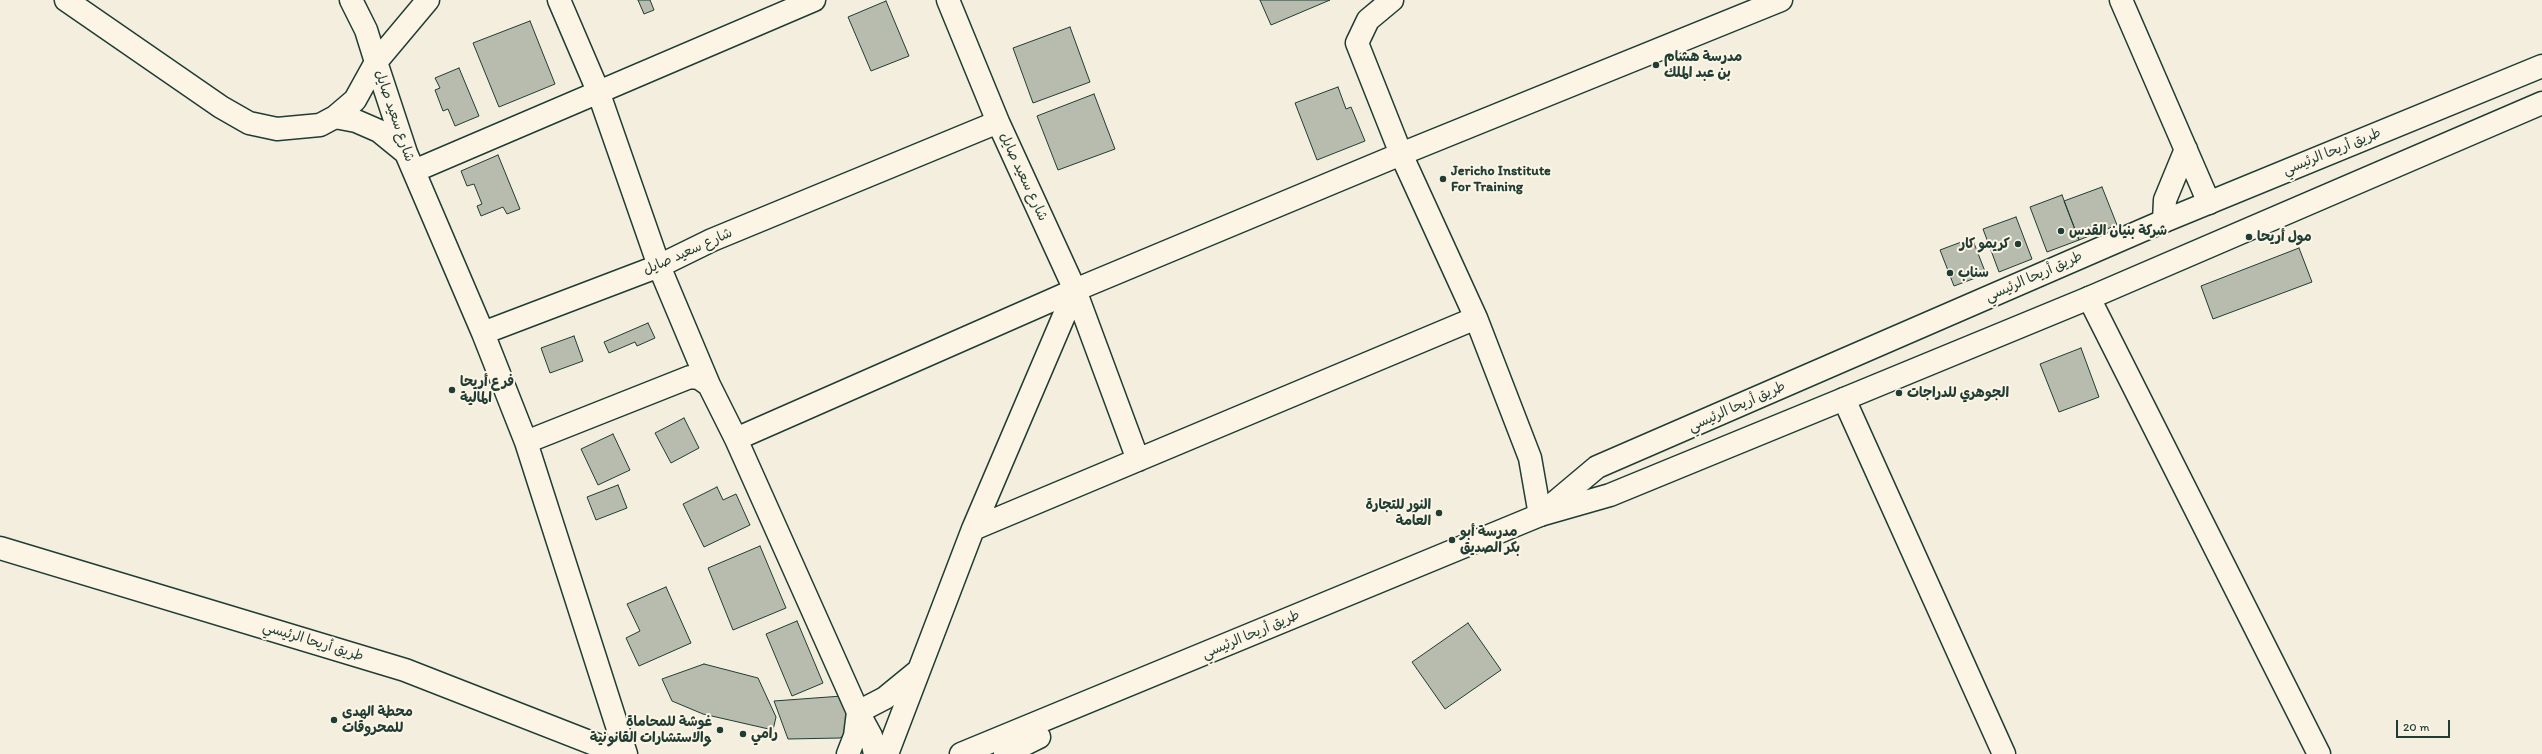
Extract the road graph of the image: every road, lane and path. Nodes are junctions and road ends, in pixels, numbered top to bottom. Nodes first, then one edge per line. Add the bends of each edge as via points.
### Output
1 (66, 0) edge
2 (351, 0) edge
3 (428, 0) edge
4 (559, 0) edge
5 (814, 0) edge
6 (948, 0) edge
7 (1392, 0) edge
8 (1781, 0) edge
9 (2121, 0) edge
10 (376, 62) junction
11 (2542, 66) edge
12 (598, 91) junction
13 (2542, 103) edge
14 (335, 117) junction
15 (998, 122) junction
16 (2186, 149) junction
17 (1401, 154) junction
18 (410, 162) junction
19 (2209, 203) junction
20 (2164, 221) junction
21 (660, 266) junction
22 (1075, 290) junction
23 (2089, 298) junction
24 (1476, 318) junction
25 (482, 333) junction
26 (709, 385) junction
27 (1844, 399) junction
28 (736, 439) junction
29 (526, 442) junction
30 (1138, 460) junction
31 (1540, 515) junction
32 (973, 529) junction
33 (0, 548) edge
34 (920, 670) junction
35 (1148, 678) junction
36 (858, 712) junction
37 (620, 754) edge
38 (626, 754) edge
39 (848, 754) edge
40 (875, 754) edge
41 (887, 754) edge
42 (961, 754) edge
43 (1005, 754) edge
44 (2004, 754) edge
45 (2319, 754) edge

1 - 14 street, شارع سعيد صايل via 249,123 277,129 303,128 320,125
2 - 10 street via 366,30
3 - 10 street
4 - 12 street
5 - 12 street
6 - 15 street
7 - 17 street via 1368,20 1358,43
8 - 17 street
9 - 16 street
10 - 14 street, شارع سعيد صايل via 355,100
10 - 18 street, شارع سعيد صايل
11 - 19 street, طريق أريحا الرئيسي
12 - 18 street
12 - 21 street
13 - 23 street, طريق أريحا الرئيسي
14 - 18 street via 356,121 379,131
15 - 21 street, شارع سعيد صايل via 712,240
15 - 22 street, شارع سعيد صايل
16 - 19 street
16 - 20 street via 2166,200
17 - 22 street
17 - 24 street
18 - 25 street, شارع سعيد صايل
19 - 20 street, طريق أريحا الرئيسي
20 - 31 street, طريق أريحا الرئيسي via 1597,467
21 - 25 street, شارع سعيد صايل
21 - 26 street
22 - 28 street
22 - 30 street, شارع سعيد صايل
22 - 32 street
23 - 27 street, طريق أريحا الرئيسي
23 - 45 street
24 - 30 street
24 - 31 street via 1530,458
25 - 29 street
26 - 28 street
26 - 29 street via 699,378 690,377
27 - 31 street, طريق أريحا الرئيسي via 1610,495
27 - 44 street
28 - 36 street
29 - 38 street
30 - 32 street
31 - 35 street, طريق أريحا الرئيسي
32 - 34 street
33 - 37 street, طريق أريحا الرئيسي via 405,670
34 - 36 street via 885,698
34 - 41 street
35 - 42 street, طريق أريحا الرئيسي
35 - 43 street
36 - 39 street via 855,736
36 - 40 street via 871,736

